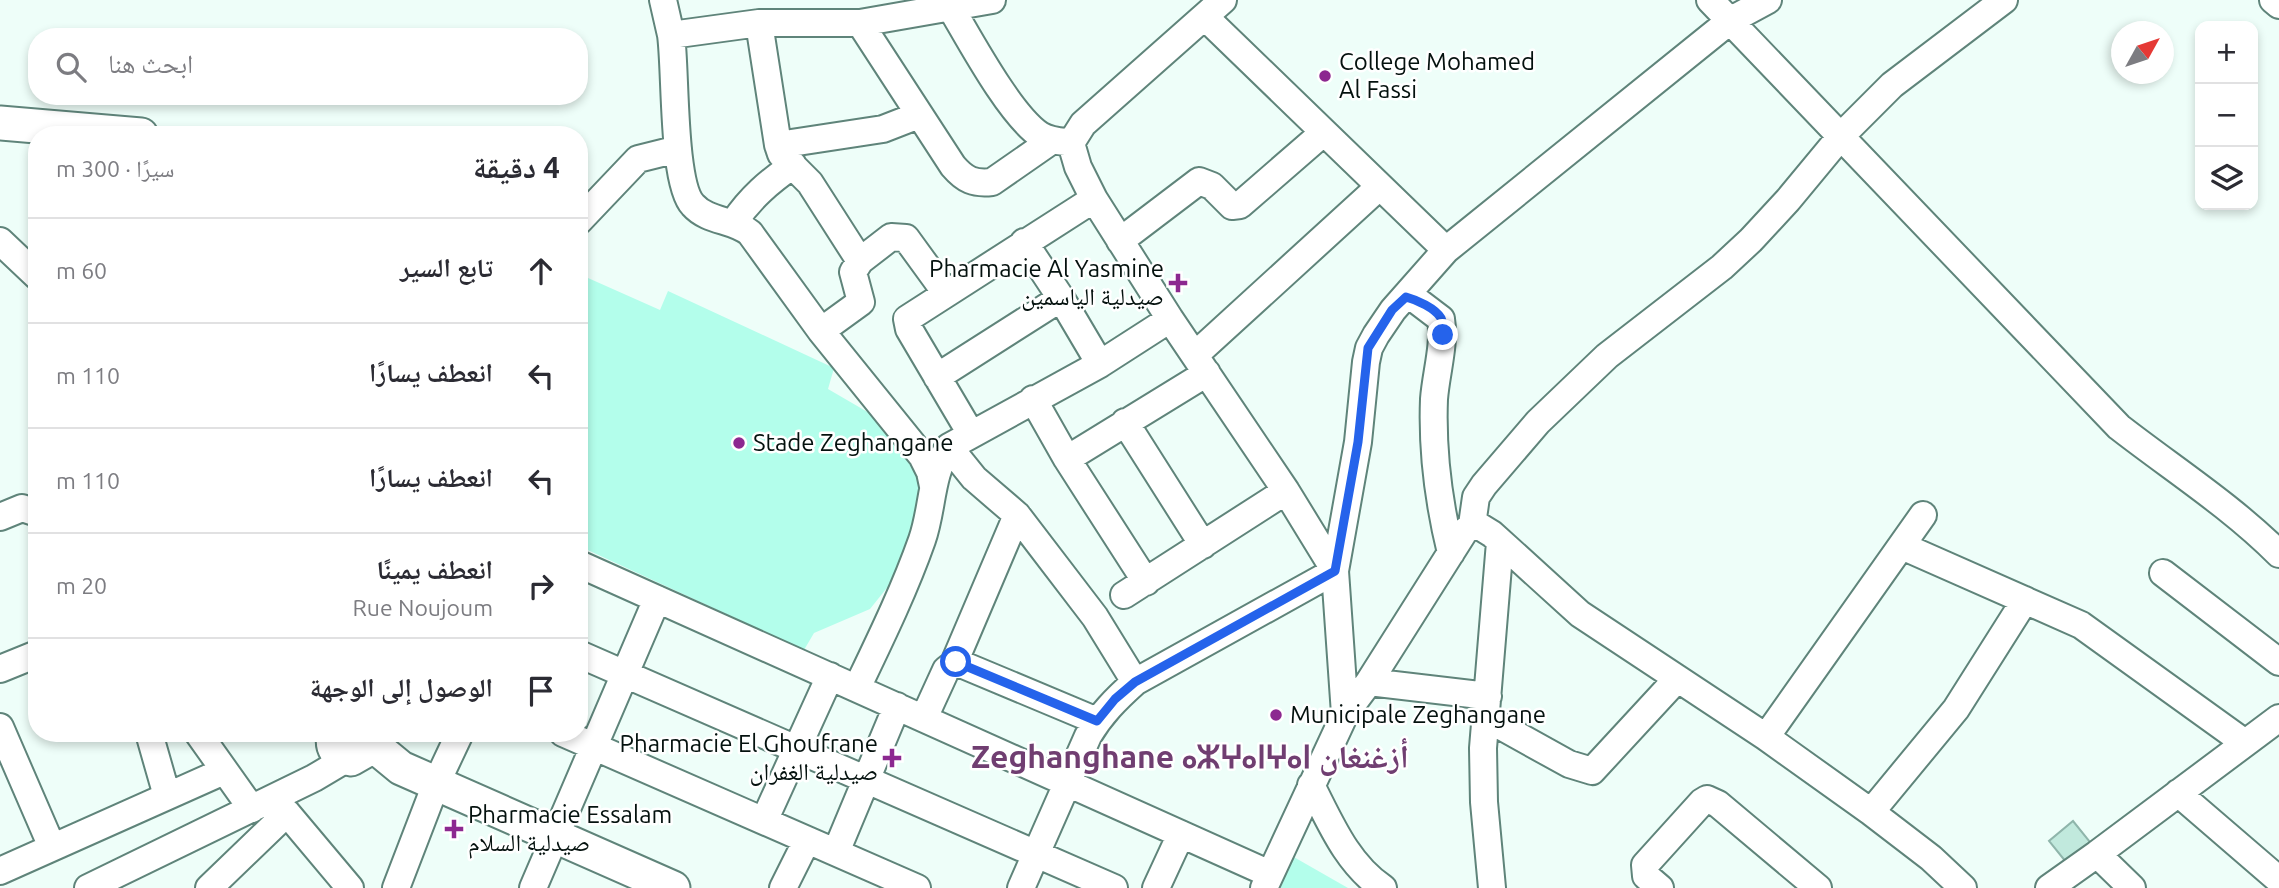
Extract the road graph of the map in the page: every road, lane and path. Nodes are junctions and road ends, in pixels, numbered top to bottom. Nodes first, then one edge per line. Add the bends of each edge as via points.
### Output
1 (663, 0) edge
2 (992, 0) edge
3 (1710, 0) edge
4 (1768, 0) edge
5 (2004, 0) edge
6 (2273, 0) edge
7 (2279, 5) edge
8 (915, 7) edge
9 (951, 8) junction
10 (1214, 8) edge
11 (1731, 20) junction
12 (759, 23) junction
13 (860, 23) junction
14 (671, 35) junction
15 (919, 115) junction
16 (0, 123) edge
17 (35, 126) edge
18 (1323, 132) junction
19 (1841, 136) junction
20 (1061, 142) junction
21 (678, 149) junction
22 (785, 155) junction
23 (1379, 187) junction
24 (1094, 198) junction
25 (588, 212) edge
26 (734, 222) junction
27 (0, 241) edge
28 (1121, 241) junction
29 (1024, 242) junction
30 (1446, 250) junction
31 (860, 261) junction
32 (28, 267) edge
33 (946, 293) junction
34 (1406, 297) junction
35 (1062, 298) junction
36 (1170, 319) junction
37 (821, 331) junction
38 (1100, 364) junction
39 (1201, 364) junction
40 (937, 377) junction
41 (1033, 400) junction
42 (1125, 422) junction
43 (960, 440) junction
44 (1067, 459) junction
45 (933, 486) junction
46 (1286, 491) junction
47 (28, 510) edge
48 (1017, 515) junction
49 (1923, 515) dead end
50 (0, 517) edge
51 (1472, 525) junction
52 (1500, 542) junction
53 (1203, 545) junction
54 (1902, 546) junction
55 (1451, 553) junction
56 (2279, 554) edge
57 (588, 568) edge
58 (1335, 571) junction
59 (2163, 573) dead end
60 (657, 599) junction
61 (2025, 600) junction
62 (28, 658) edge
63 (588, 658) edge
64 (2279, 662) edge
65 (954, 663) junction
66 (0, 669) edge
67 (625, 674) junction
68 (830, 676) junction
69 (1678, 679) junction
70 (1135, 682) junction
71 (1369, 682) junction
72 (857, 688) junction
73 (897, 706) junction
74 (1487, 707) junction
75 (1345, 713) junction
76 (924, 718) junction
77 (2279, 718) edge
78 (1097, 721) junction
79 (0, 727) edge
80 (1766, 737) junction
81 (152, 742) edge
82 (204, 742) edge
83 (456, 742) edge
84 (583, 742) edge
85 (2245, 743) junction
86 (351, 744) edge
87 (594, 747) junction
88 (796, 749) junction
89 (224, 771) junction
90 (867, 780) junction
91 (1067, 783) junction
92 (436, 784) junction
93 (1311, 785) junction
94 (2178, 793) junction
95 (167, 796) junction
96 (287, 798) junction
97 (251, 809) junction
98 (1871, 812) junction
99 (764, 821) junction
100 (1181, 834) junction
101 (555, 837) junction
102 (807, 839) junction
103 (52, 847) junction
104 (836, 852) junction
105 (1036, 854) junction
106 (2097, 854) junction
107 (0, 870) edge
108 (2279, 880) edge
109 (1267, 881) edge
110 (88, 888) edge
111 (209, 888) edge
112 (350, 888) edge
113 (396, 888) edge
114 (533, 888) edge
115 (674, 888) edge
116 (783, 888) edge
117 (917, 888) edge
118 (1021, 888) edge
119 (1114, 888) edge
120 (1156, 888) edge
121 (1383, 888) edge
122 (1492, 888) edge
123 (1660, 888) edge
124 (1818, 888) edge
125 (1963, 888) edge
126 (2049, 888) edge
127 (2132, 888) edge

1 - 14 street
2 - 9 street
3 - 11 street
4 - 11 street
5 - 19 street via 1908,71
6 - 7 street
8 - 9 street
8 - 13 street
9 - 20 street via 1021,117 1033,130
10 - 18 street
10 - 20 street
11 - 19 street
11 - 30 street
12 - 13 street
12 - 14 street
12 - 22 street
13 - 15 street
14 - 21 street
15 - 20 street via 953,166 972,182 992,181
15 - 22 street
16 - 17 main road
18 - 23 street
18 - 28 street via 1240,205 1232,206 1212,186 1199,181
19 - 51 street via 1788,200 1722,267 1607,356 1538,422 1476,497
19 - 56 street via 2119,427
20 - 24 street
21 - 25 street via 638,159
21 - 26 street via 690,203 706,215
22 - 26 street
22 - 31 street via 810,183
23 - 30 street
23 - 39 street
24 - 28 street
24 - 29 street
26 - 37 street via 751,233
27 - 32 street
28 - 36 street
29 - 33 street
29 - 35 street
30 - 34 street
31 - 33 street via 891,237 901,236
31 - 37 street via 853,279 861,302
33 - 40 street via 906,321
34 - 55 street via 1441,319 1434,433
34 - 58 street via 1368,348 1358,442
35 - 38 street
35 - 40 street
36 - 38 street
36 - 39 street
37 - 45 street via 922,456
38 - 41 street
39 - 42 street
39 - 46 street
40 - 43 street
41 - 43 street
41 - 44 street
42 - 44 street
42 - 53 street
43 - 45 street via 943,456
43 - 48 street via 974,478
44 - 53 street via 1135,588
45 - 72 street via 910,572
46 - 53 street
46 - 58 street
47 - 50 street
48 - 65 street
48 - 70 street via 1095,617
49 - 54 street
51 - 52 street
51 - 55 street
52 - 69 street via 1580,614
52 - 74 street
54 - 61 street
54 - 80 street
55 - 71 street
57 - 60 street
58 - 70 street
58 - 75 street
59 - 64 street
60 - 67 street
60 - 68 street
61 - 85 street via 2081,625
61 - 98 street via 1956,709
62 - 66 street
63 - 67 street
65 - 76 street via 946,670
65 - 78 street
67 - 87 street
67 - 88 street
68 - 72 street
68 - 88 street
69 - 74 street via 1592,771 1569,764
69 - 80 street
70 - 78 street
71 - 74 street
71 - 75 street
72 - 73 street
73 - 76 street
73 - 90 street
74 - 122 street via 1484,802
75 - 93 street
76 - 91 street
77 - 85 street
78 - 91 street
79 - 103 street
80 - 98 street
81 - 95 street
82 - 89 street
83 - 92 street
84 - 87 street
85 - 94 street
86 - 92 main road via 373,761
86 - 96 street via 315,767
87 - 99 street
87 - 101 street
88 - 90 street
88 - 99 street
89 - 95 street
89 - 97 street
90 - 104 street
90 - 105 street
91 - 100 street
91 - 105 street
92 - 101 main road
92 - 113 street
93 - 109 street
93 - 121 street via 1353,860
94 - 106 street
94 - 108 street
95 - 103 street
96 - 97 street
96 - 111 street
96 - 112 street
97 - 110 street
98 - 125 street
99 - 102 street
100 - 109 street
100 - 120 street
101 - 114 street
101 - 115 main road
102 - 104 street
102 - 116 street
103 - 107 street
104 - 117 street
105 - 118 street
105 - 119 street
106 - 126 street
106 - 127 street
123 - 124 street via 1646,876 1645,865 1707,799

